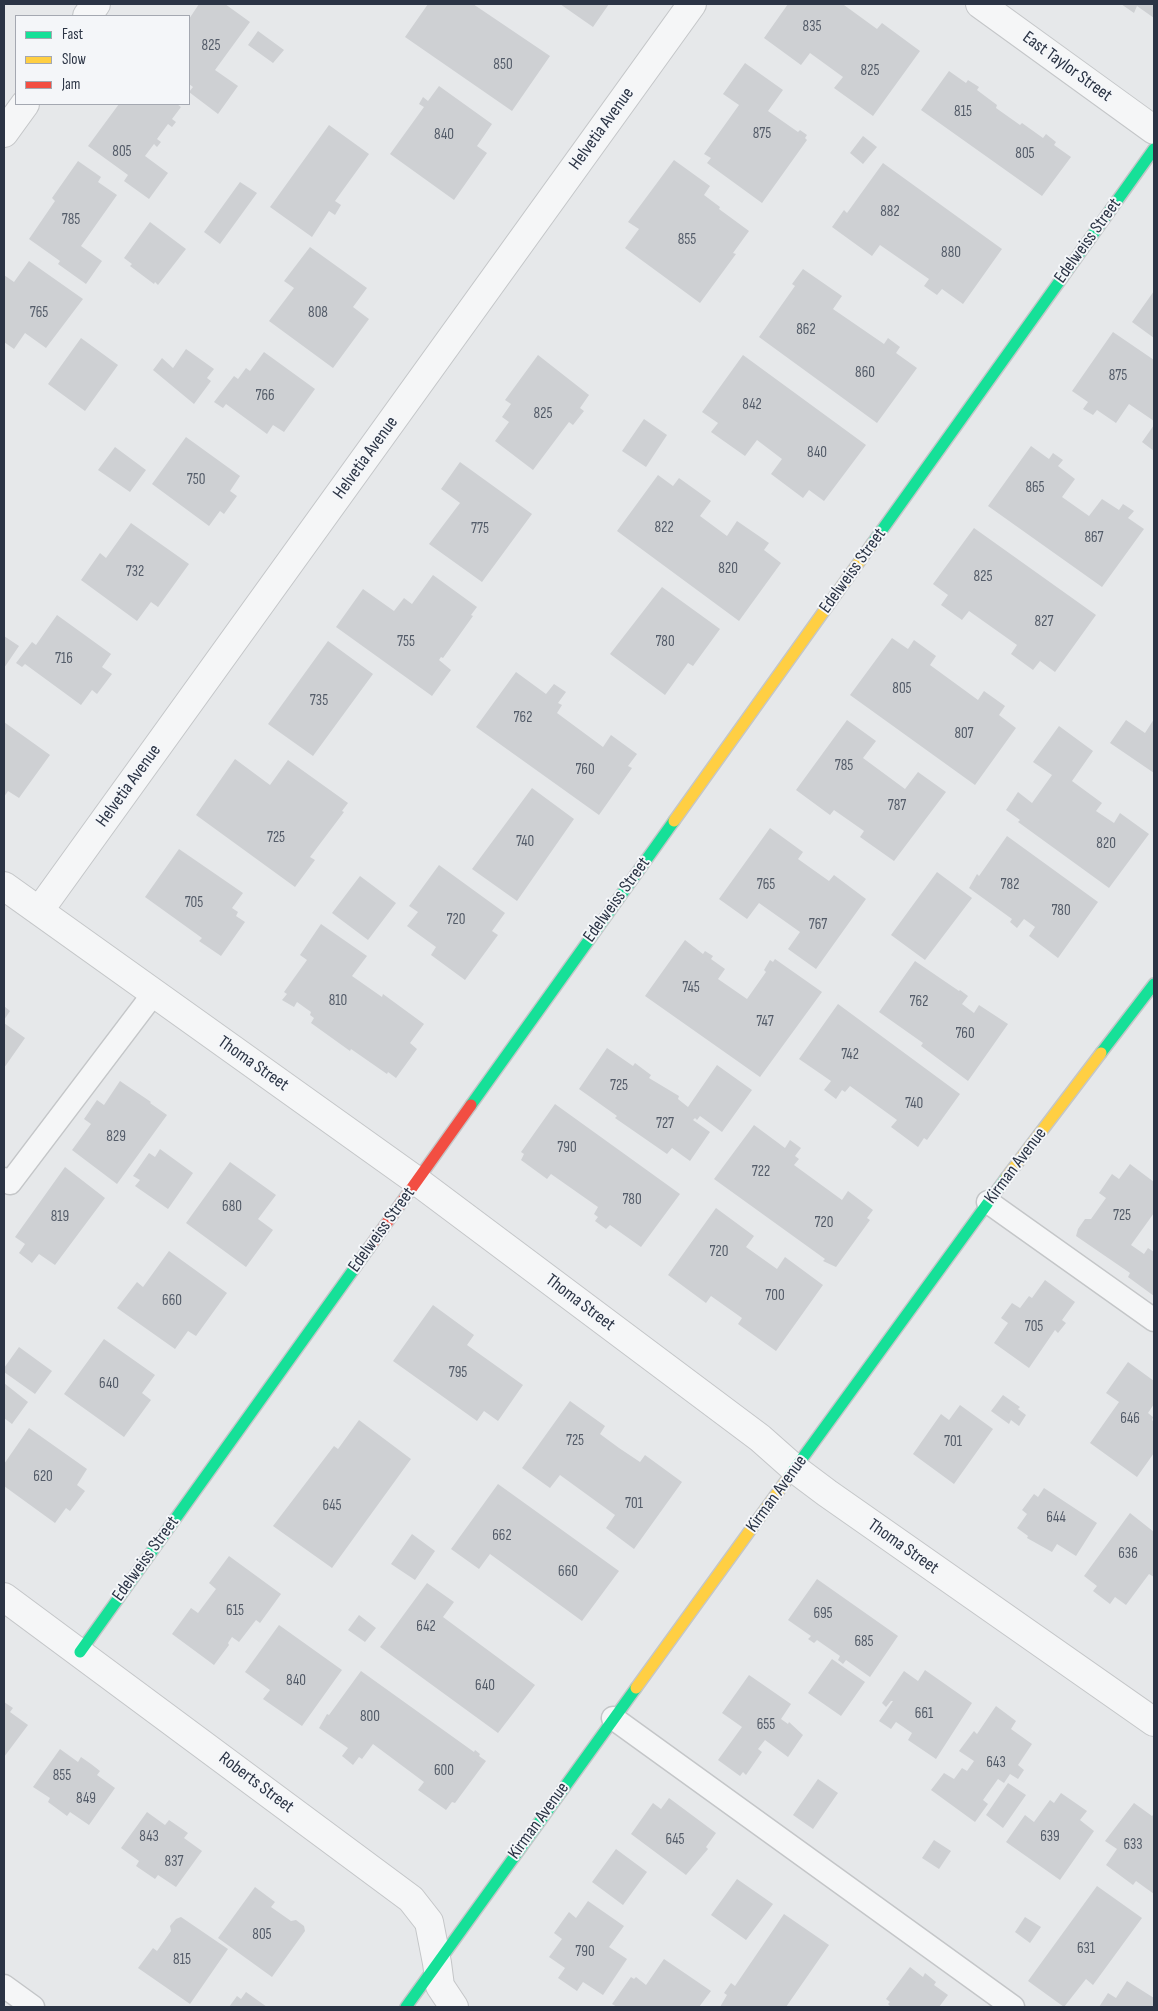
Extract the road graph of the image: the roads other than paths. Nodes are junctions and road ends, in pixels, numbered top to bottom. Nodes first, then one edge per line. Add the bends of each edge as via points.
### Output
1 (96, 4) edge
2 (692, 4) edge
3 (980, 4) edge
4 (88, 15) edge
5 (24, 105) edge
6 (1154, 130) edge
7 (4, 133) edge
8 (1154, 149) edge
9 (4, 886) edge
10 (39, 911) junction
11 (1154, 984) edge
12 (154, 993) junction
13 (4, 1178) edge
14 (417, 1181) junction
15 (988, 1202) junction
16 (1154, 1320) edge
17 (795, 1469) junction
18 (4, 1596) edge
19 (80, 1652) junction
20 (613, 1718) junction
21 (1154, 1722) edge
22 (438, 1962) junction
23 (4, 1986) edge
24 (33, 2007) edge
25 (406, 2007) edge
26 (454, 2007) edge
27 (1013, 2007) edge

1 - 4 street
2 - 10 street, Helvetia Avenue
3 - 6 street, East Taylor Street
5 - 7 street
8 - 14 street, Edelweiss Street
9 - 10 street, Thoma Street
10 - 12 street, Thoma Street
11 - 15 street, Kirman Avenue
12 - 13 lane via 10,1184
12 - 14 street, Thoma Street
14 - 17 street, Thoma Street via 760,1438
14 - 19 street, Edelweiss Street
15 - 16 lane
15 - 17 street, Kirman Avenue
17 - 20 street, Kirman Avenue
17 - 21 street, Thoma Street
18 - 19 street, Roberts Street
19 - 22 street, Roberts Street via 411,1899 429,1922
20 - 22 street, Kirman Avenue
20 - 27 lane
22 - 25 street, Kirman Avenue
22 - 26 street, Roberts Street via 440,1986
23 - 24 lane

